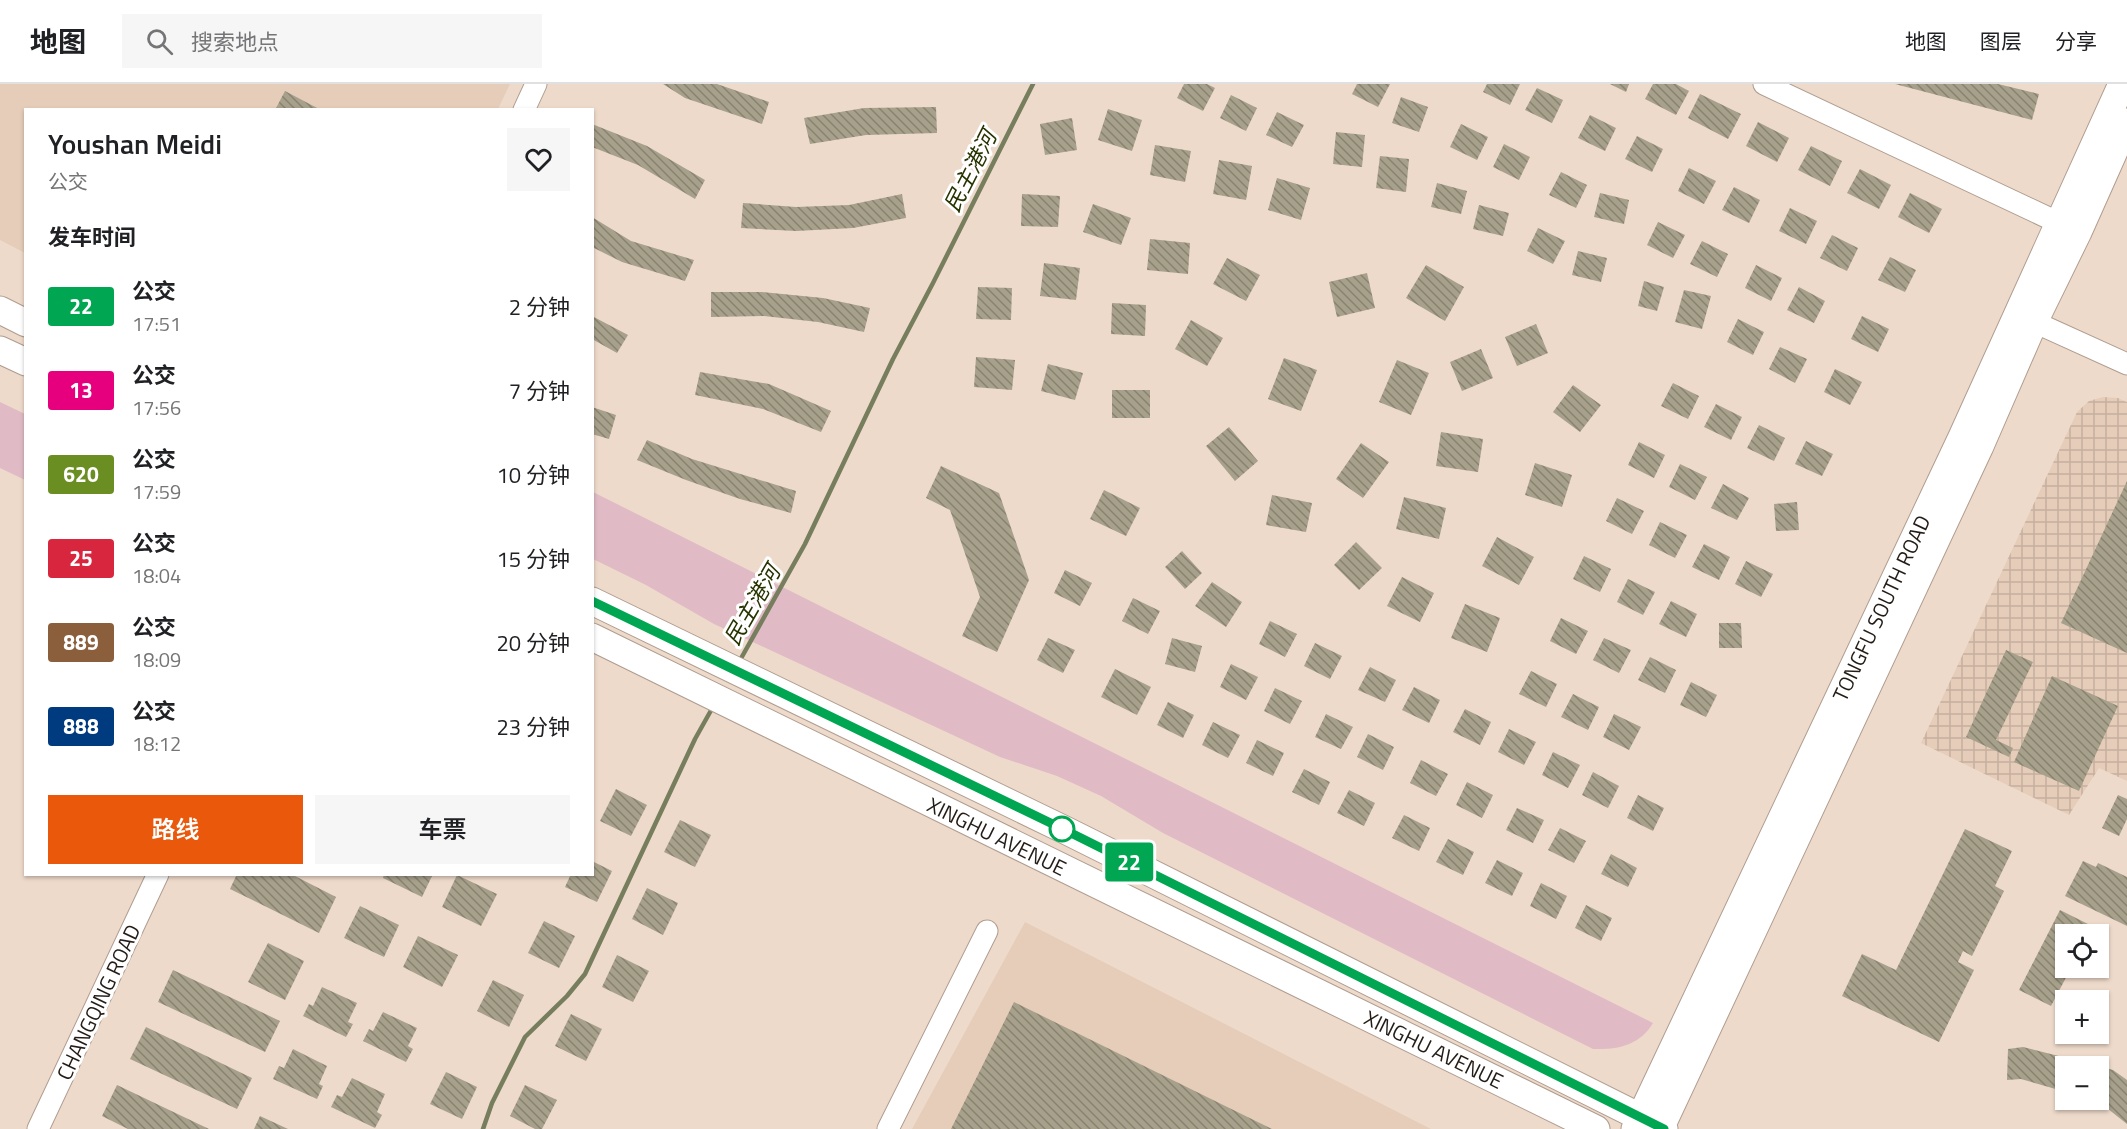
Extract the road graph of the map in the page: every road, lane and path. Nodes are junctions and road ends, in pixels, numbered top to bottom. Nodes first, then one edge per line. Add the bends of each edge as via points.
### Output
1 (536, 84) edge
2 (1764, 84) edge
3 (2122, 84) edge
4 (525, 108) edge
5 (2127, 122) edge
6 (2068, 227) junction
7 (0, 310) edge
8 (2025, 318) junction
9 (24, 322) edge
10 (0, 350) edge
11 (24, 361) edge
12 (2127, 364) edge
13 (594, 602) edge
14 (594, 638) edge
15 (157, 876) edge
16 (987, 932) dead end
17 (1652, 1126) edge
18 (38, 1129) edge
19 (888, 1129) edge
20 (1596, 1129) edge

1 - 4 street
2 - 6 street
3 - 6 main road, TONGFU SOUTH ROAD
5 - 6 main road, TONGFU SOUTH ROAD
6 - 8 main road, TONGFU SOUTH ROAD
7 - 9 main road
8 - 12 street
8 - 17 main road, TONGFU SOUTH ROAD via 1980,446
10 - 11 main road
13 - 17 main road, XINGHU AVENUE via 1075,835
14 - 20 main road, XINGHU AVENUE
15 - 18 street, CHANGQING ROAD
16 - 19 street

